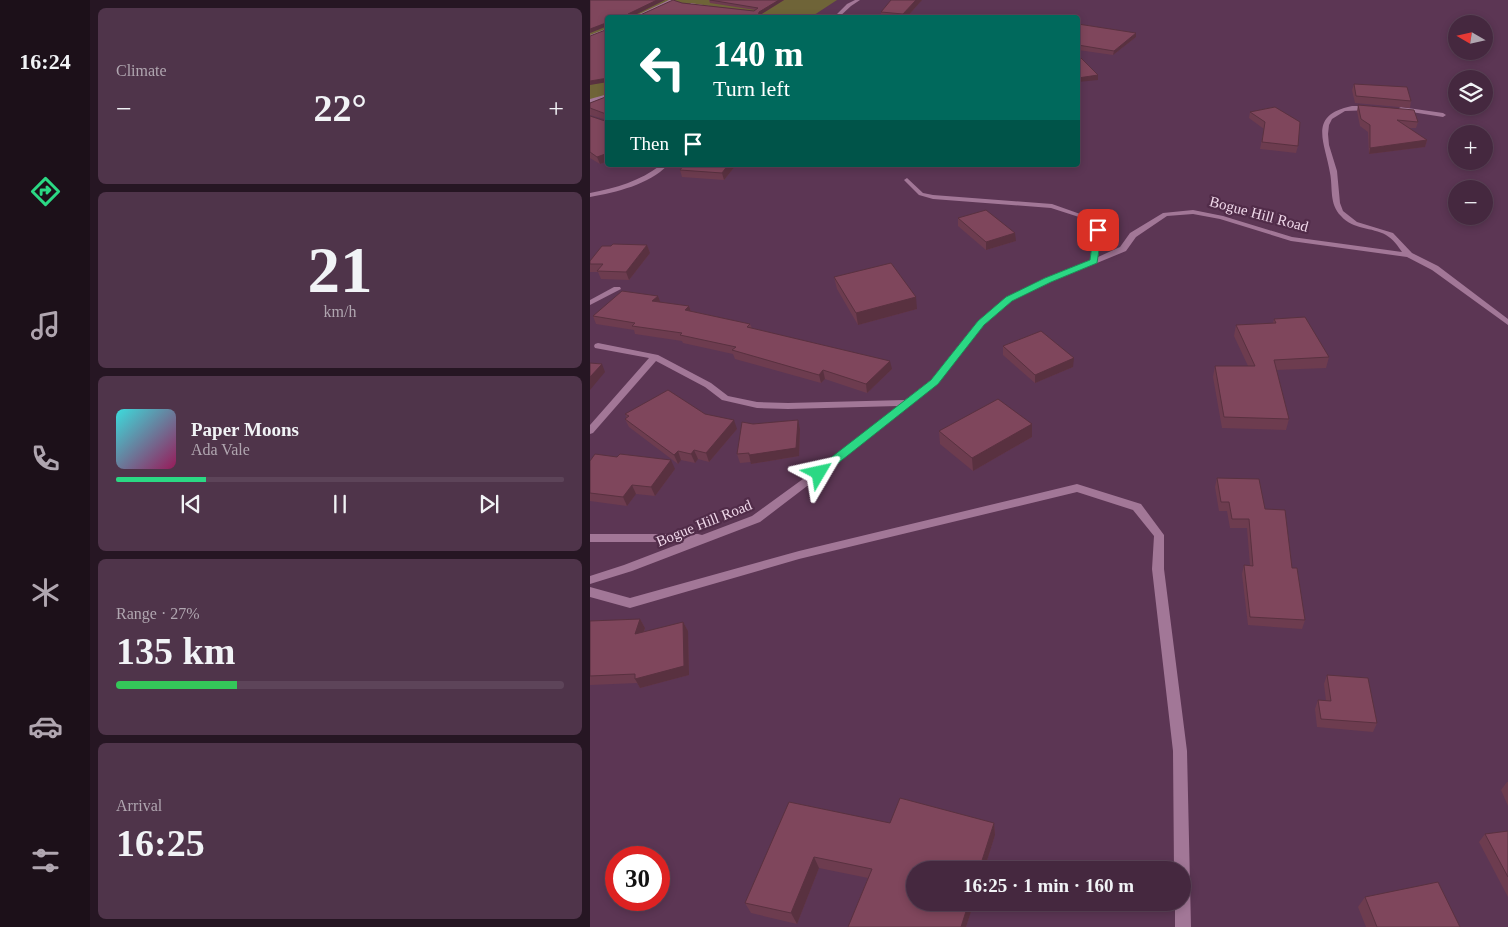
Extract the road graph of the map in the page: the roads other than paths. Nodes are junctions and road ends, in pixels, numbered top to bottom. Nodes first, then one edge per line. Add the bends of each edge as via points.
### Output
1 (858, 0) edge
2 (679, 2) edge
3 (706, 3) edge
4 (660, 6) junction
5 (716, 8) edge
6 (640, 15) edge
7 (839, 15) edge
8 (605, 30) edge
9 (600, 32) junction
10 (605, 33) edge
11 (590, 37) edge
12 (605, 97) edge
13 (590, 100) edge
14 (1382, 108) edge
15 (1390, 108) edge
16 (1444, 114) dead end
17 (663, 167) edge
18 (907, 180) dead end
19 (590, 195) edge
20 (1409, 255) junction
21 (1094, 261) junction
22 (617, 289) dead end
23 (590, 303) edge
24 (1508, 323) edge
25 (598, 346) dead end
26 (655, 357) junction
27 (909, 402) junction
28 (590, 431) edge
29 (590, 538) edge
30 (706, 538) junction
31 (590, 580) edge
32 (590, 592) edge
33 (1183, 927) edge

1 - 7 street
2 - 3 street
2 - 4 street
2 - 4 street
3 - 5 street
4 - 6 street
8 - 9 street
9 - 10 street
9 - 11 street
12 - 13 street
14 - 20 street via 1355,107 1337,111 1328,122 1324,131 1334,174 1335,198 1337,208 1346,218 1389,234
15 - 16 street
17 - 19 street via 651,177 616,191
18 - 21 street via 921,194 933,197 1052,206 1081,216 1098,230
20 - 21 street, Bogue Hill Road via 1292,239 1221,217 1193,212 1165,214 1133,235 1123,249
20 - 24 street, Bogue Hill Road via 1436,268
21 - 27 street, Bogue Hill Road via 1009,299 981,323 934,382
22 - 23 street
25 - 26 street
26 - 27 street via 708,385 725,398 757,405
26 - 28 street
27 - 30 street, Bogue Hill Road via 756,519
29 - 30 street
30 - 31 street, Bogue Hill Road
32 - 33 street via 630,603 799,555 1078,488 1137,507 1159,535 1158,569 1180,750

